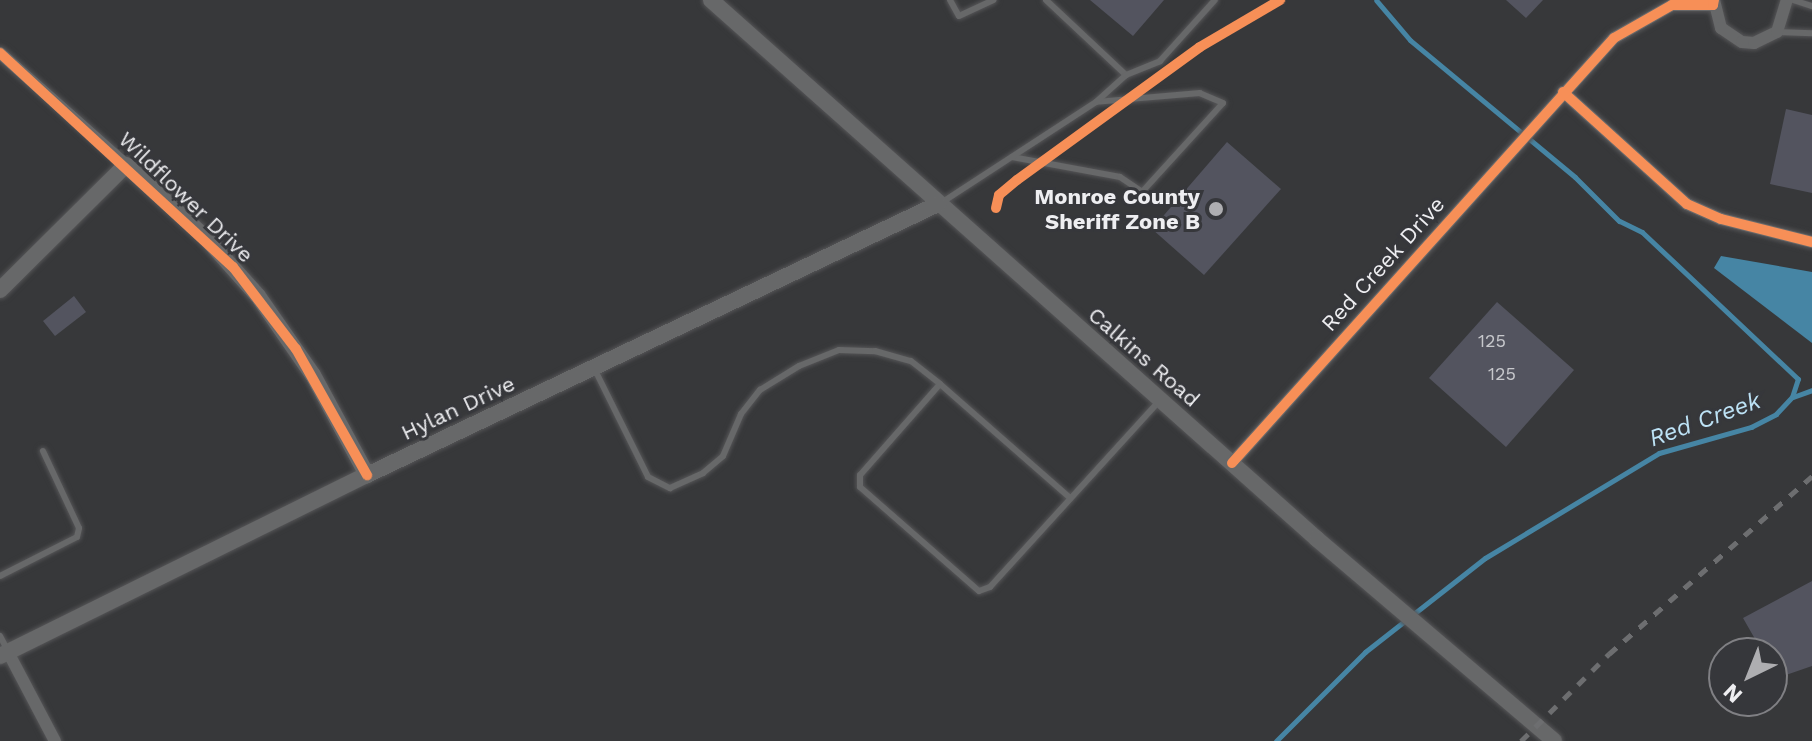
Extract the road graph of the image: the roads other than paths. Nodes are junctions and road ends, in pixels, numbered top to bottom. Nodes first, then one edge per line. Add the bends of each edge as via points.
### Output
1 (711, 0) edge
2 (950, 0) edge
3 (993, 0) edge
4 (1215, 0) edge
5 (1790, 0) edge
6 (1048, 1) edge
7 (1713, 2) edge
8 (1812, 6) edge
9 (1777, 32) junction
10 (1812, 33) edge
11 (0, 53) edge
12 (1126, 75) junction
13 (1563, 92) junction
14 (1096, 102) junction
15 (1012, 157) junction
16 (126, 165) junction
17 (938, 204) junction
18 (1812, 242) edge
19 (0, 290) edge
20 (594, 368) junction
21 (940, 384) junction
22 (1160, 400) junction
23 (43, 451) dead end
24 (1232, 463) junction
25 (367, 475) junction
26 (1070, 498) junction
27 (0, 576) edge
28 (0, 636) edge
29 (4, 654) edge
30 (55, 741) edge
31 (1554, 741) edge

1 - 17 main road, Calkins Road
2 - 3 lane via 959,16
4 - 12 lane via 1160,61
5 - 8 lane
5 - 9 street
6 - 12 lane
7 - 9 street via 1721,28 1742,42 1754,43
7 - 13 street, Red Creek Drive via 1672,5 1634,23
9 - 10 lane
11 - 16 street, Wildflower Drive
12 - 14 lane
13 - 18 street via 1687,204 1721,219
13 - 24 street, Red Creek Drive
14 - 15 lane
14 - 15 lane via 1200,93 1223,103 1142,192 1120,177
15 - 17 lane
16 - 19 main road
16 - 25 main road, Wildflower Drive via 206,238 258,296 313,375
17 - 20 main road, Hylan Drive
17 - 22 main road, Calkins Road
20 - 21 lane via 648,477 670,488 703,473 723,456 741,414 760,390 839,350 875,351 911,361
20 - 25 main road, Hylan Drive
21 - 26 lane
21 - 26 lane via 860,475 860,487 969,587 990,587
22 - 24 main road, Calkins Road
22 - 26 lane
23 - 27 lane via 79,528 77,537
24 - 31 main road, Calkins Road
25 - 29 main road, Hylan Drive
28 - 29 lane
29 - 30 street

